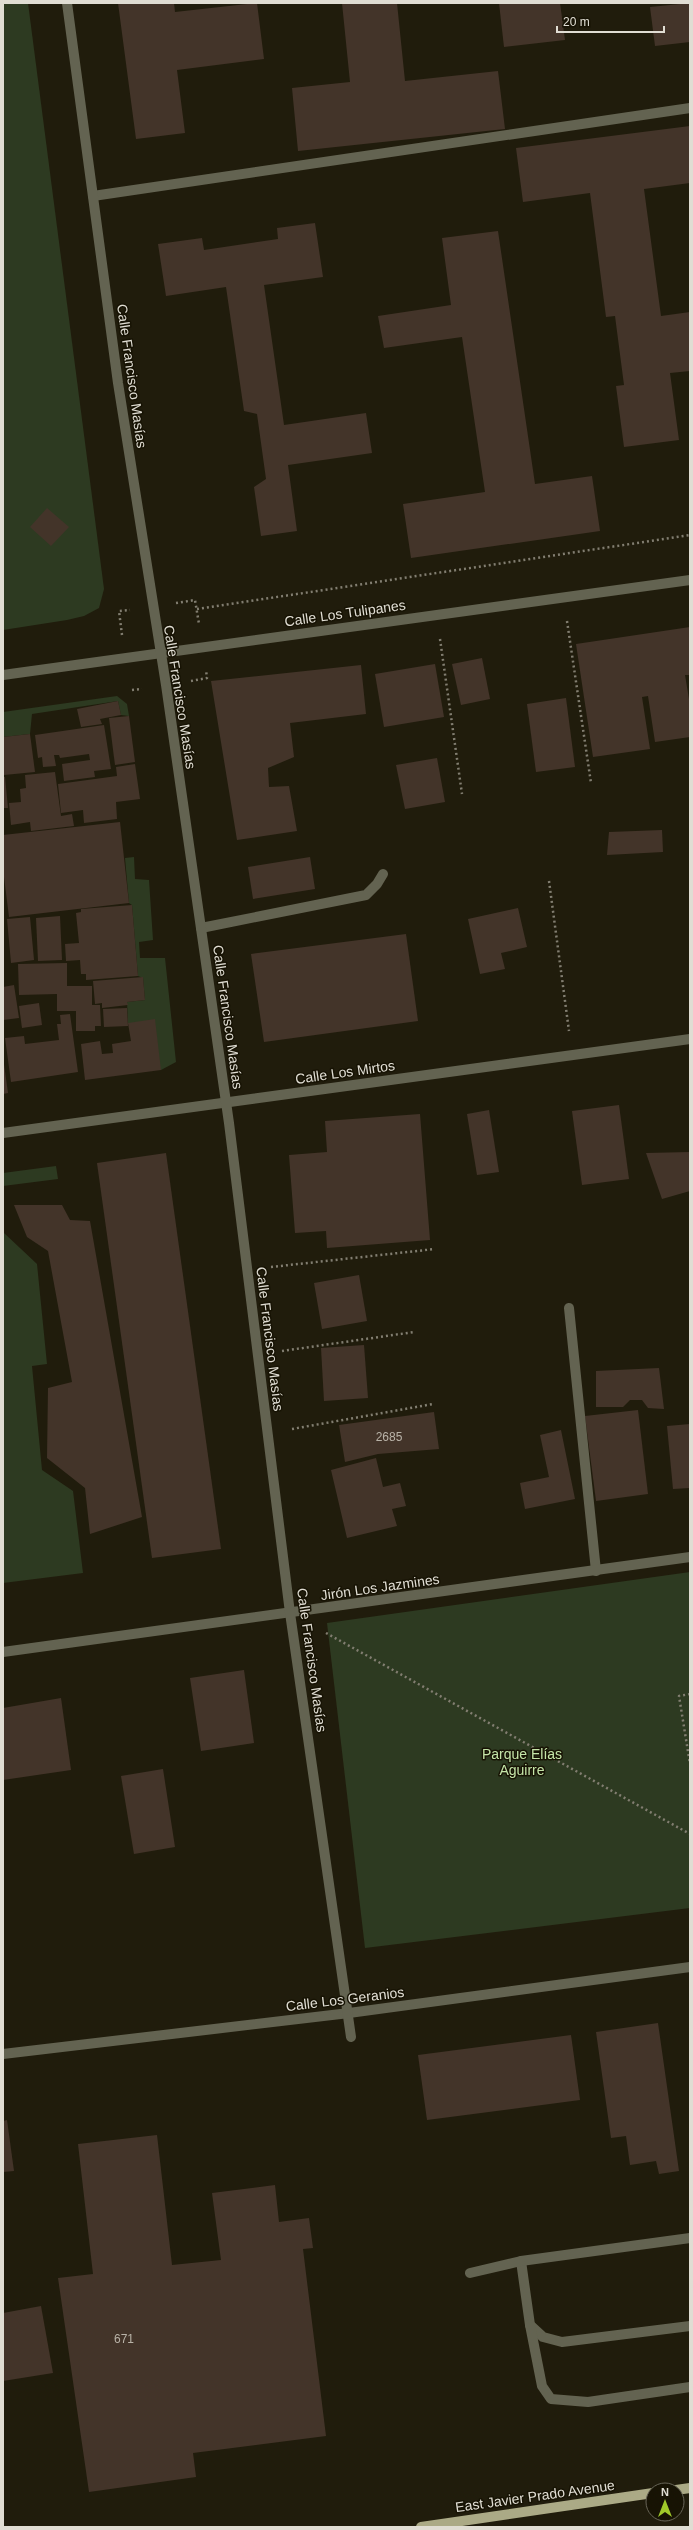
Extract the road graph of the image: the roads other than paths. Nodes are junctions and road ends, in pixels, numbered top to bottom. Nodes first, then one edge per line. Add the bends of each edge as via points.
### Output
1 (67, 3) edge
2 (690, 108) edge
3 (93, 196) junction
4 (690, 580) edge
5 (159, 654) junction
6 (3, 675) edge
7 (383, 874) dead end
8 (201, 928) junction
9 (690, 1039) edge
10 (226, 1102) junction
11 (3, 1133) edge
12 (569, 1308) dead end
13 (690, 1558) edge
14 (596, 1571) junction
15 (290, 1613) junction
16 (3, 1652) edge
17 (690, 1967) edge
18 (349, 2013) junction
19 (351, 2037) dead end
20 (3, 2054) edge
21 (690, 2238) edge
22 (521, 2261) junction
23 (470, 2273) dead end
24 (530, 2325) junction
25 (690, 2326) edge
26 (690, 2387) edge
27 (645, 2494) edge
28 (421, 2527) edge

1 - 3 street, Calle Francisco Masías
2 - 3 street
3 - 5 street, Calle Francisco Masías
4 - 5 street, Calle Los Tulipanes
5 - 6 street, Calle Los Tulipanes
5 - 8 street, Calle Francisco Masías
7 - 8 street via 366,895
8 - 10 street, Calle Francisco Masías
9 - 10 street, Calle Los Mirtos
10 - 11 street, Calle Los Mirtos
10 - 15 street, Calle Francisco Masías
12 - 14 street
13 - 14 street, Jirón Los Jazmines
14 - 15 street, Jirón Los Jazmines
15 - 16 street, Jirón Los Jazmines
15 - 18 street, Calle Francisco Masías
17 - 18 street, Calle Los Geranios
18 - 19 street, Calle Francisco Masías
18 - 20 street, Calle Los Geranios
21 - 22 street
22 - 23 street
22 - 24 street
24 - 25 street via 543,2337 562,2342
24 - 26 street via 542,2386 551,2399 588,2402
27 - 28 main road, East Javier Prado Avenue

